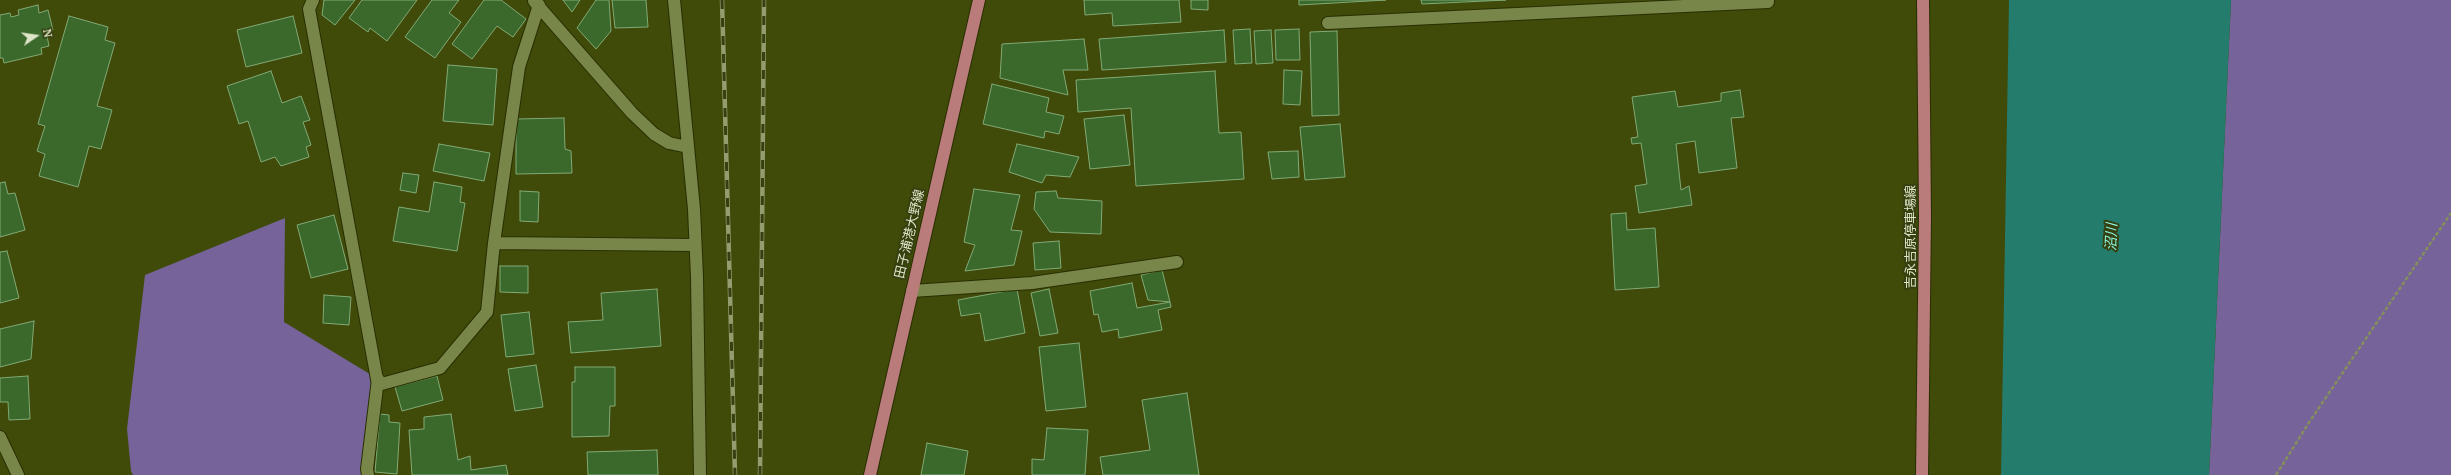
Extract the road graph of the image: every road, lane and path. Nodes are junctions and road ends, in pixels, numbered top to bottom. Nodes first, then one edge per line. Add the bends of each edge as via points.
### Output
1 (313, 0) edge
2 (674, 0) edge
3 (979, 0) edge
4 (1768, 0) edge
5 (1923, 0) edge
6 (536, 2) edge
7 (1328, 23) dead end
8 (688, 148) junction
9 (2451, 213) edge
10 (494, 243) junction
11 (695, 245) junction
12 (1177, 262) dead end
13 (912, 291) junction
14 (378, 379) junction
15 (0, 437) edge
16 (18, 475) edge
17 (368, 475) edge
18 (700, 475) edge
19 (870, 475) edge
20 (1922, 475) edge
21 (2276, 475) edge

1 - 14 street via 309,9
2 - 8 street
3 - 13 main road, 田子浦港大野線
4 - 7 street
5 - 20 main road, 吉永吉原停車場線 via 1926,216
6 - 8 street via 632,113 654,134 669,143
6 - 10 street via 518,67
8 - 11 street
9 - 21 path
10 - 11 street
10 - 14 street via 487,312 440,368 378,385
11 - 18 street
12 - 13 street via 1032,283
13 - 19 main road, 田子浦港大野線
14 - 17 street
15 - 16 street

